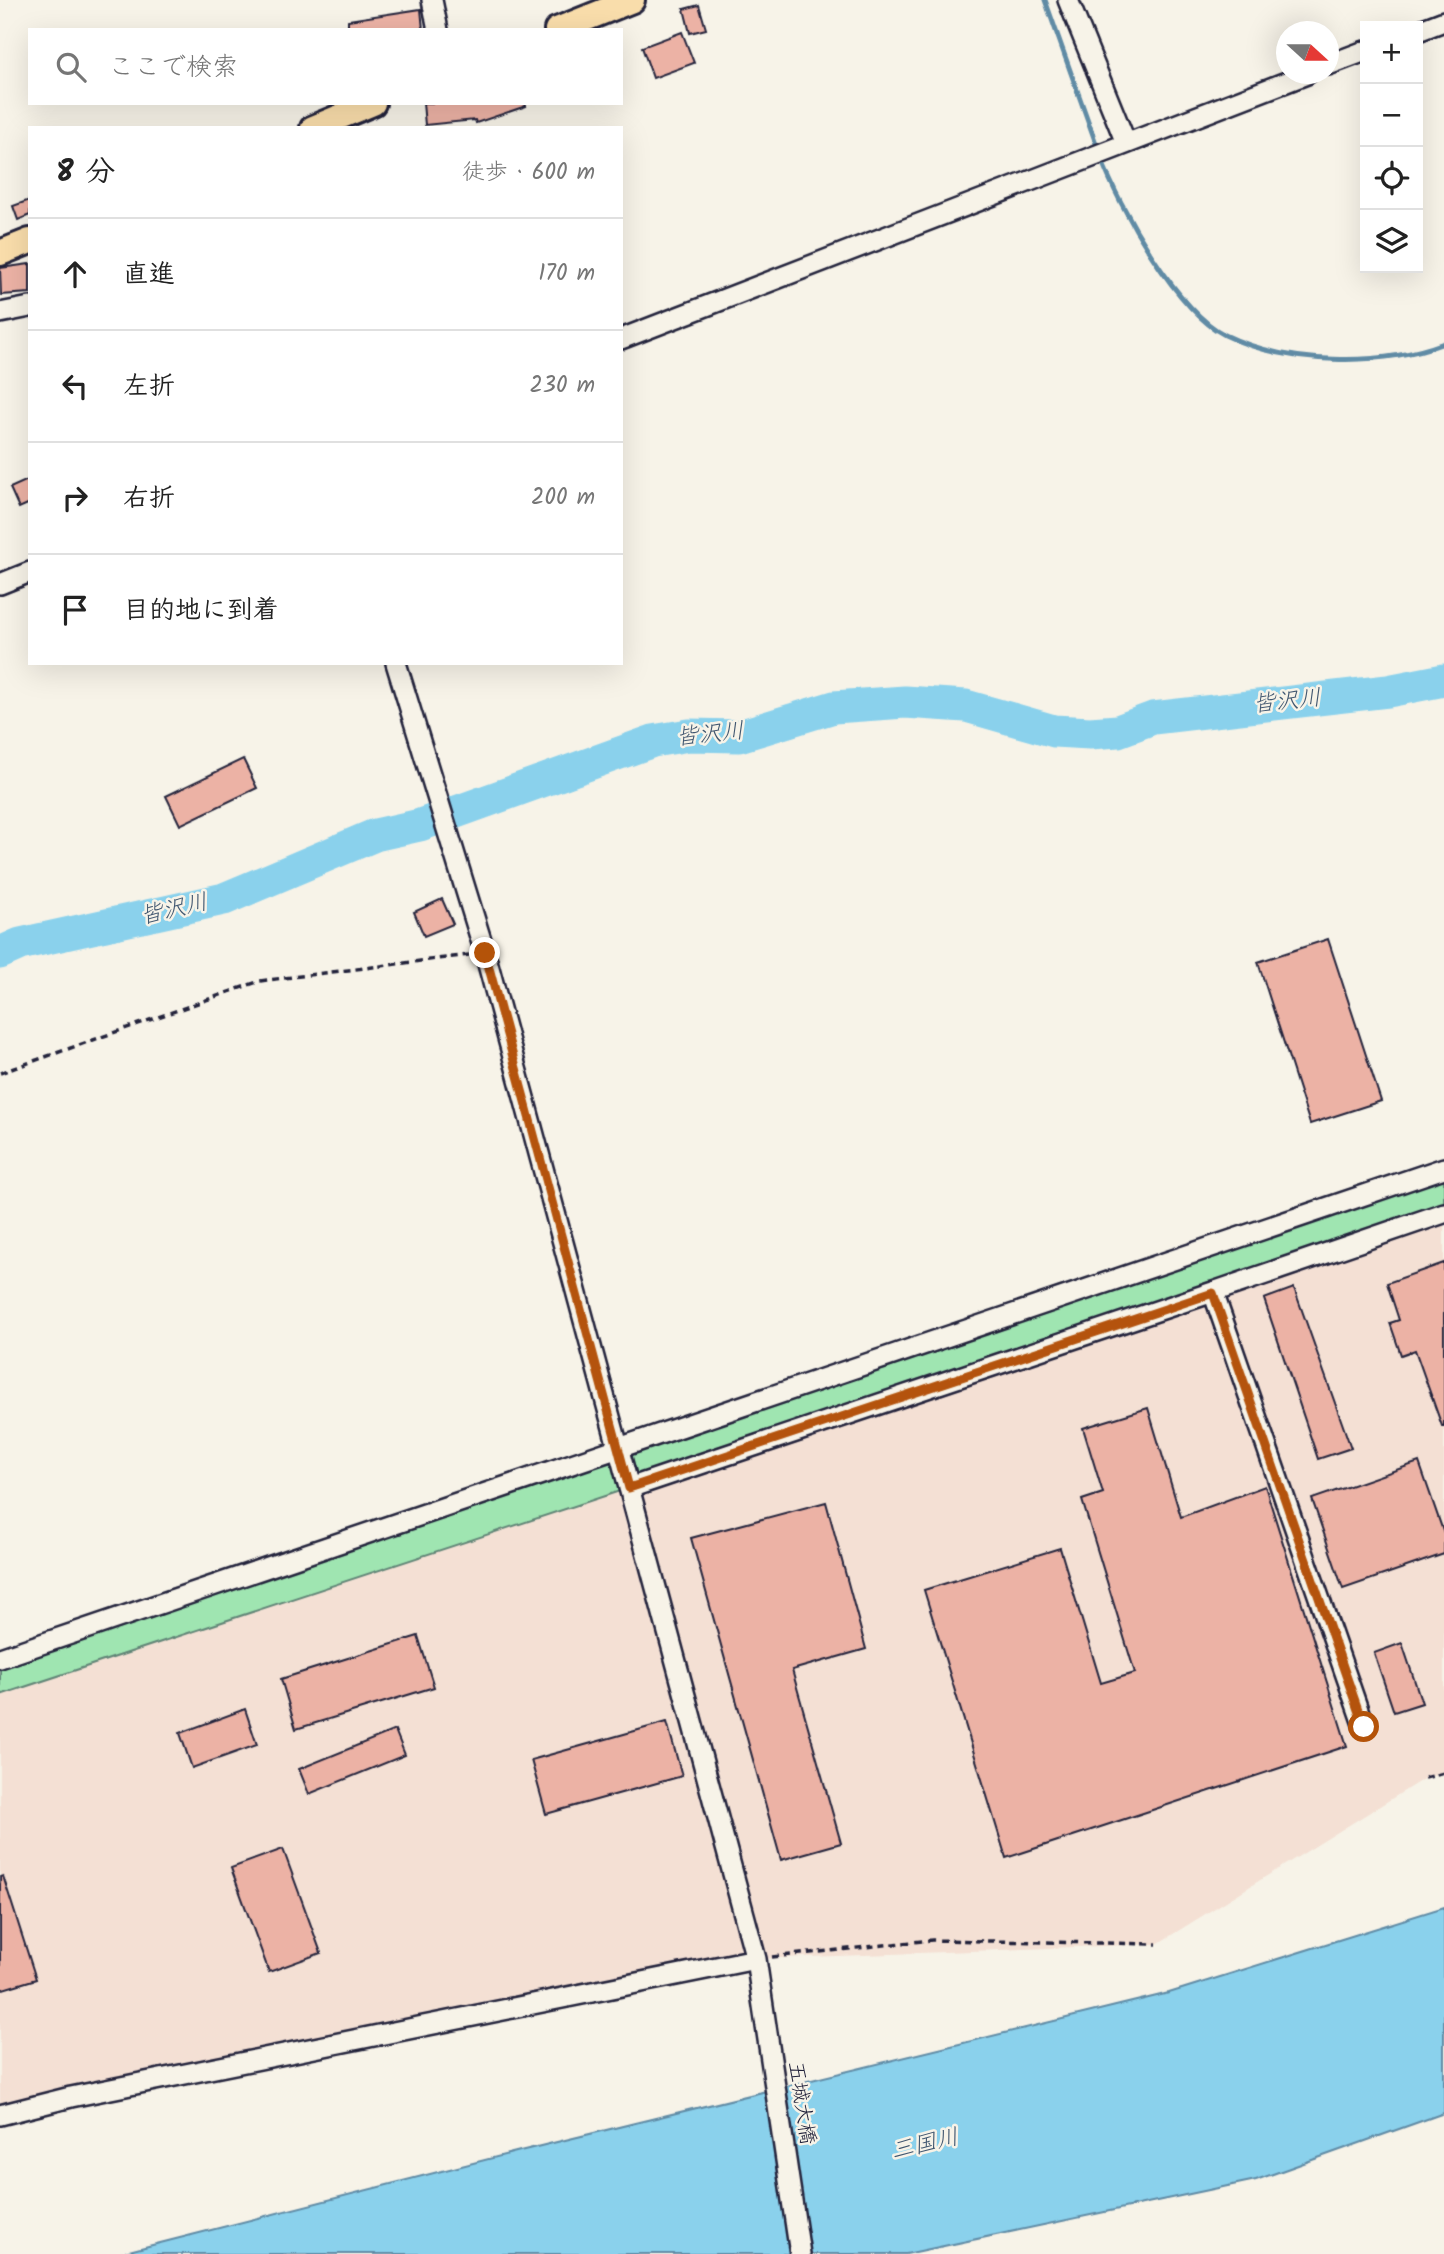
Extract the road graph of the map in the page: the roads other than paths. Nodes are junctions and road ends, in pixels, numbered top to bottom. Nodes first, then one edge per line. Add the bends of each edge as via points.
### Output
1 (432, 0) edge
2 (632, 0) edge
3 (1068, 0) edge
4 (1444, 21) edge
5 (438, 28) edge
6 (562, 28) edge
7 (1423, 29) edge
8 (1360, 53) edge
9 (1339, 61) edge
10 (1280, 84) edge
11 (368, 105) edge
12 (318, 126) edge
13 (1126, 142) junction
14 (28, 242) edge
15 (0, 253) edge
16 (28, 307) edge
17 (0, 313) edge
18 (623, 338) edge
19 (28, 573) edge
20 (0, 584) edge
21 (397, 665) edge
22 (1444, 1168) edge
23 (1444, 1213) edge
24 (1213, 1293) junction
25 (618, 1448) junction
26 (629, 1488) junction
27 (0, 1658) edge
28 (1364, 1727) dead end
29 (756, 1959) junction
30 (0, 2115) edge
31 (800, 2254) edge

1 - 5 street
2 - 6 main road
3 - 13 street
4 - 7 street
8 - 9 street
10 - 13 street
11 - 12 main road
13 - 18 street
14 - 15 main road
16 - 17 street
19 - 20 street
21 - 25 street, 五城大橋 via 485,953
22 - 25 street
23 - 24 street
24 - 26 street
24 - 28 street
25 - 26 street, 五城大橋
25 - 27 street
26 - 29 street, 五城大橋
29 - 30 street
29 - 31 street, 五城大橋

